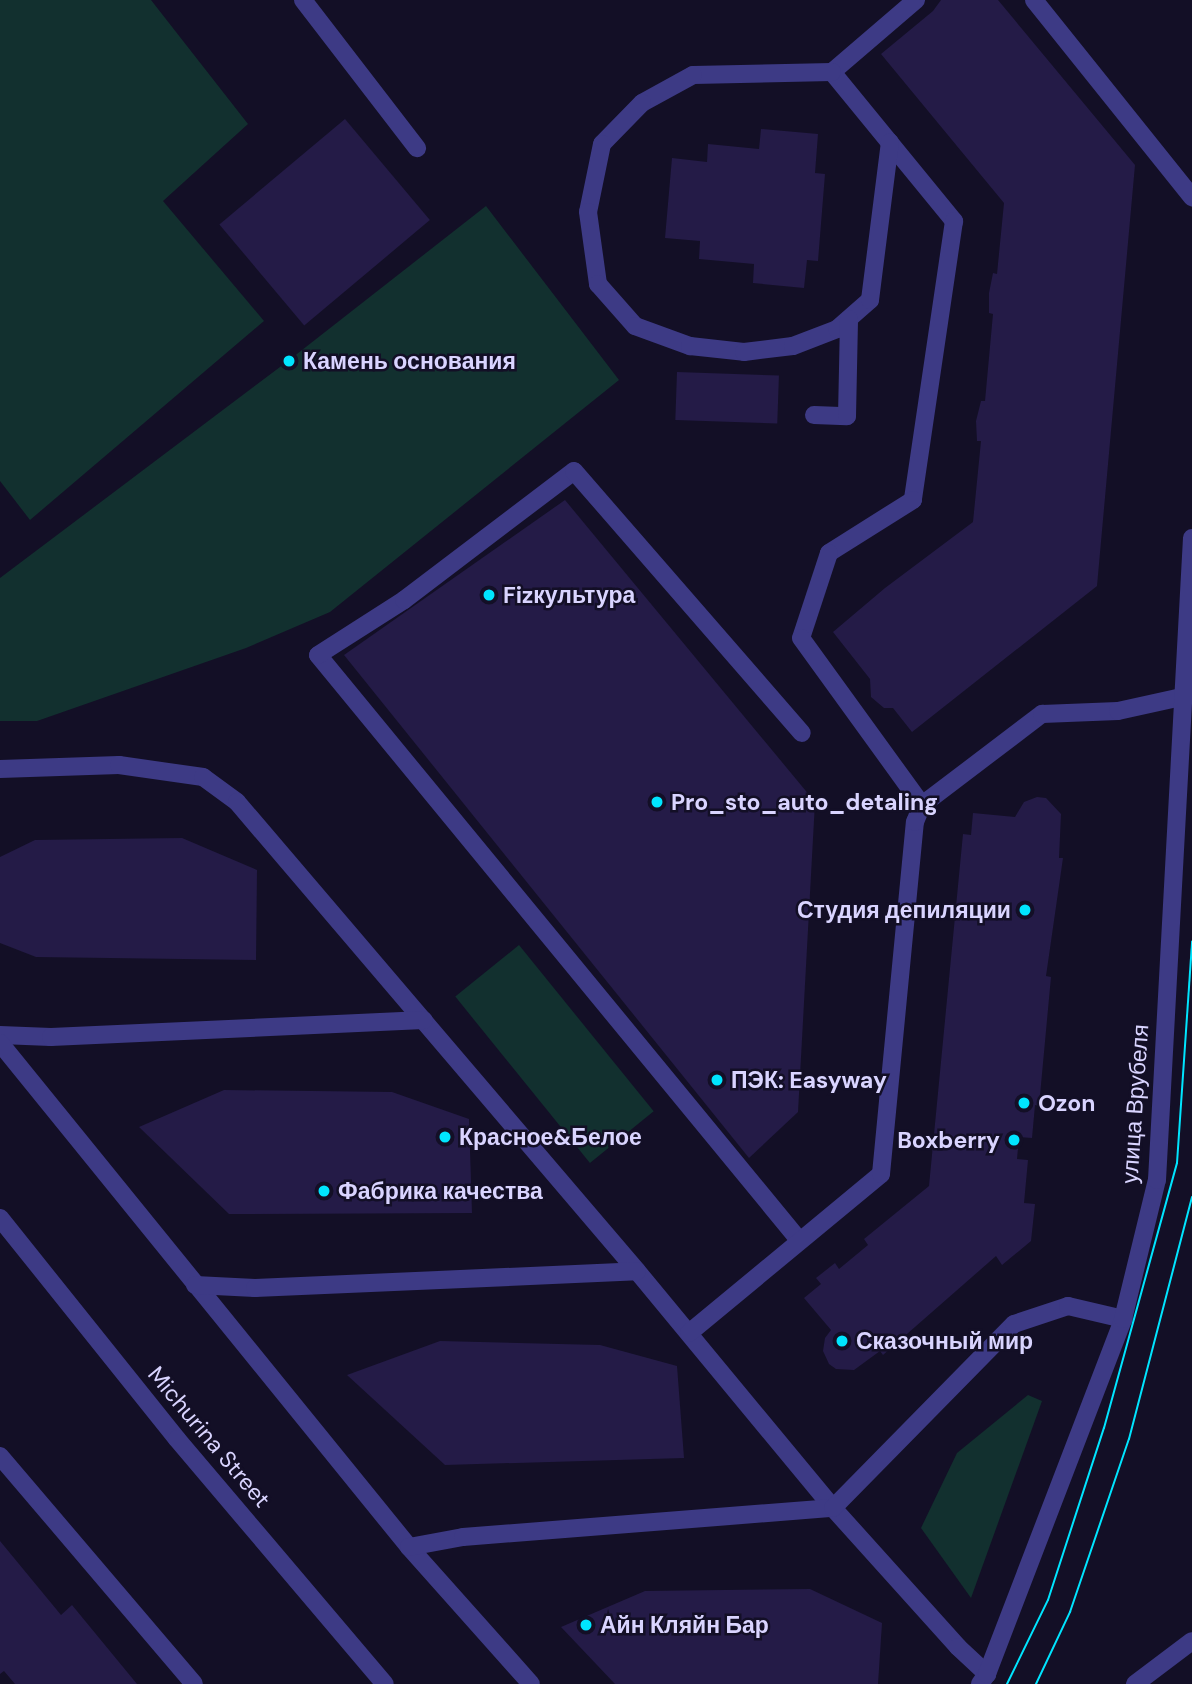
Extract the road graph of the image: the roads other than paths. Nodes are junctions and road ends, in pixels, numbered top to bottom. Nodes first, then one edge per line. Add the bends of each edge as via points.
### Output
1 (303, 0) edge
2 (916, 0) edge
3 (1034, 0) edge
4 (832, 72) junction
5 (890, 142) junction
6 (417, 148) dead end
7 (1192, 197) edge
8 (849, 318) junction
9 (814, 415) dead end
10 (1192, 538) edge
11 (1181, 697) junction
12 (802, 733) dead end
13 (0, 769) edge
14 (922, 805) junction
15 (424, 1020) junction
16 (0, 1035) edge
17 (0, 1043) edge
18 (0, 1218) edge
19 (799, 1240) junction
20 (637, 1271) junction
21 (195, 1285) junction
22 (1123, 1320) junction
23 (689, 1333) junction
24 (0, 1455) edge
25 (833, 1508) junction
26 (409, 1547) junction
27 (1192, 1641) edge
28 (984, 1679) edge
29 (194, 1684) edge
30 (385, 1684) edge
31 (531, 1684) edge
32 (1135, 1684) edge

1 - 6 street
2 - 4 street
3 - 7 street
4 - 5 street
4 - 8 street via 693,75 642,103 602,145 588,212 598,284 635,326 690,346 744,352 793,346 837,329
5 - 8 street via 870,300
5 - 14 street via 954,221 913,500 829,553 801,638
8 - 9 street via 847,416
10 - 11 street, улица Врубеля
11 - 14 street via 1118,711 1042,714
11 - 22 street, улица Врубеля via 1157,1181
12 - 19 street via 574,471 404,600 318,655
13 - 15 street via 118,765 203,777 237,802
14 - 19 street via 915,822 881,1174
15 - 16 street via 51,1037
15 - 20 street
17 - 21 street
18 - 30 street, Michurina Street via 177,1439
19 - 23 street
20 - 21 street via 255,1288
20 - 23 street
21 - 26 street
22 - 25 street via 1068,1306 1014,1324
22 - 28 street, улица Врубеля
23 - 25 street
24 - 29 street
25 - 26 street via 463,1538
25 - 28 street
26 - 31 street
27 - 32 street

